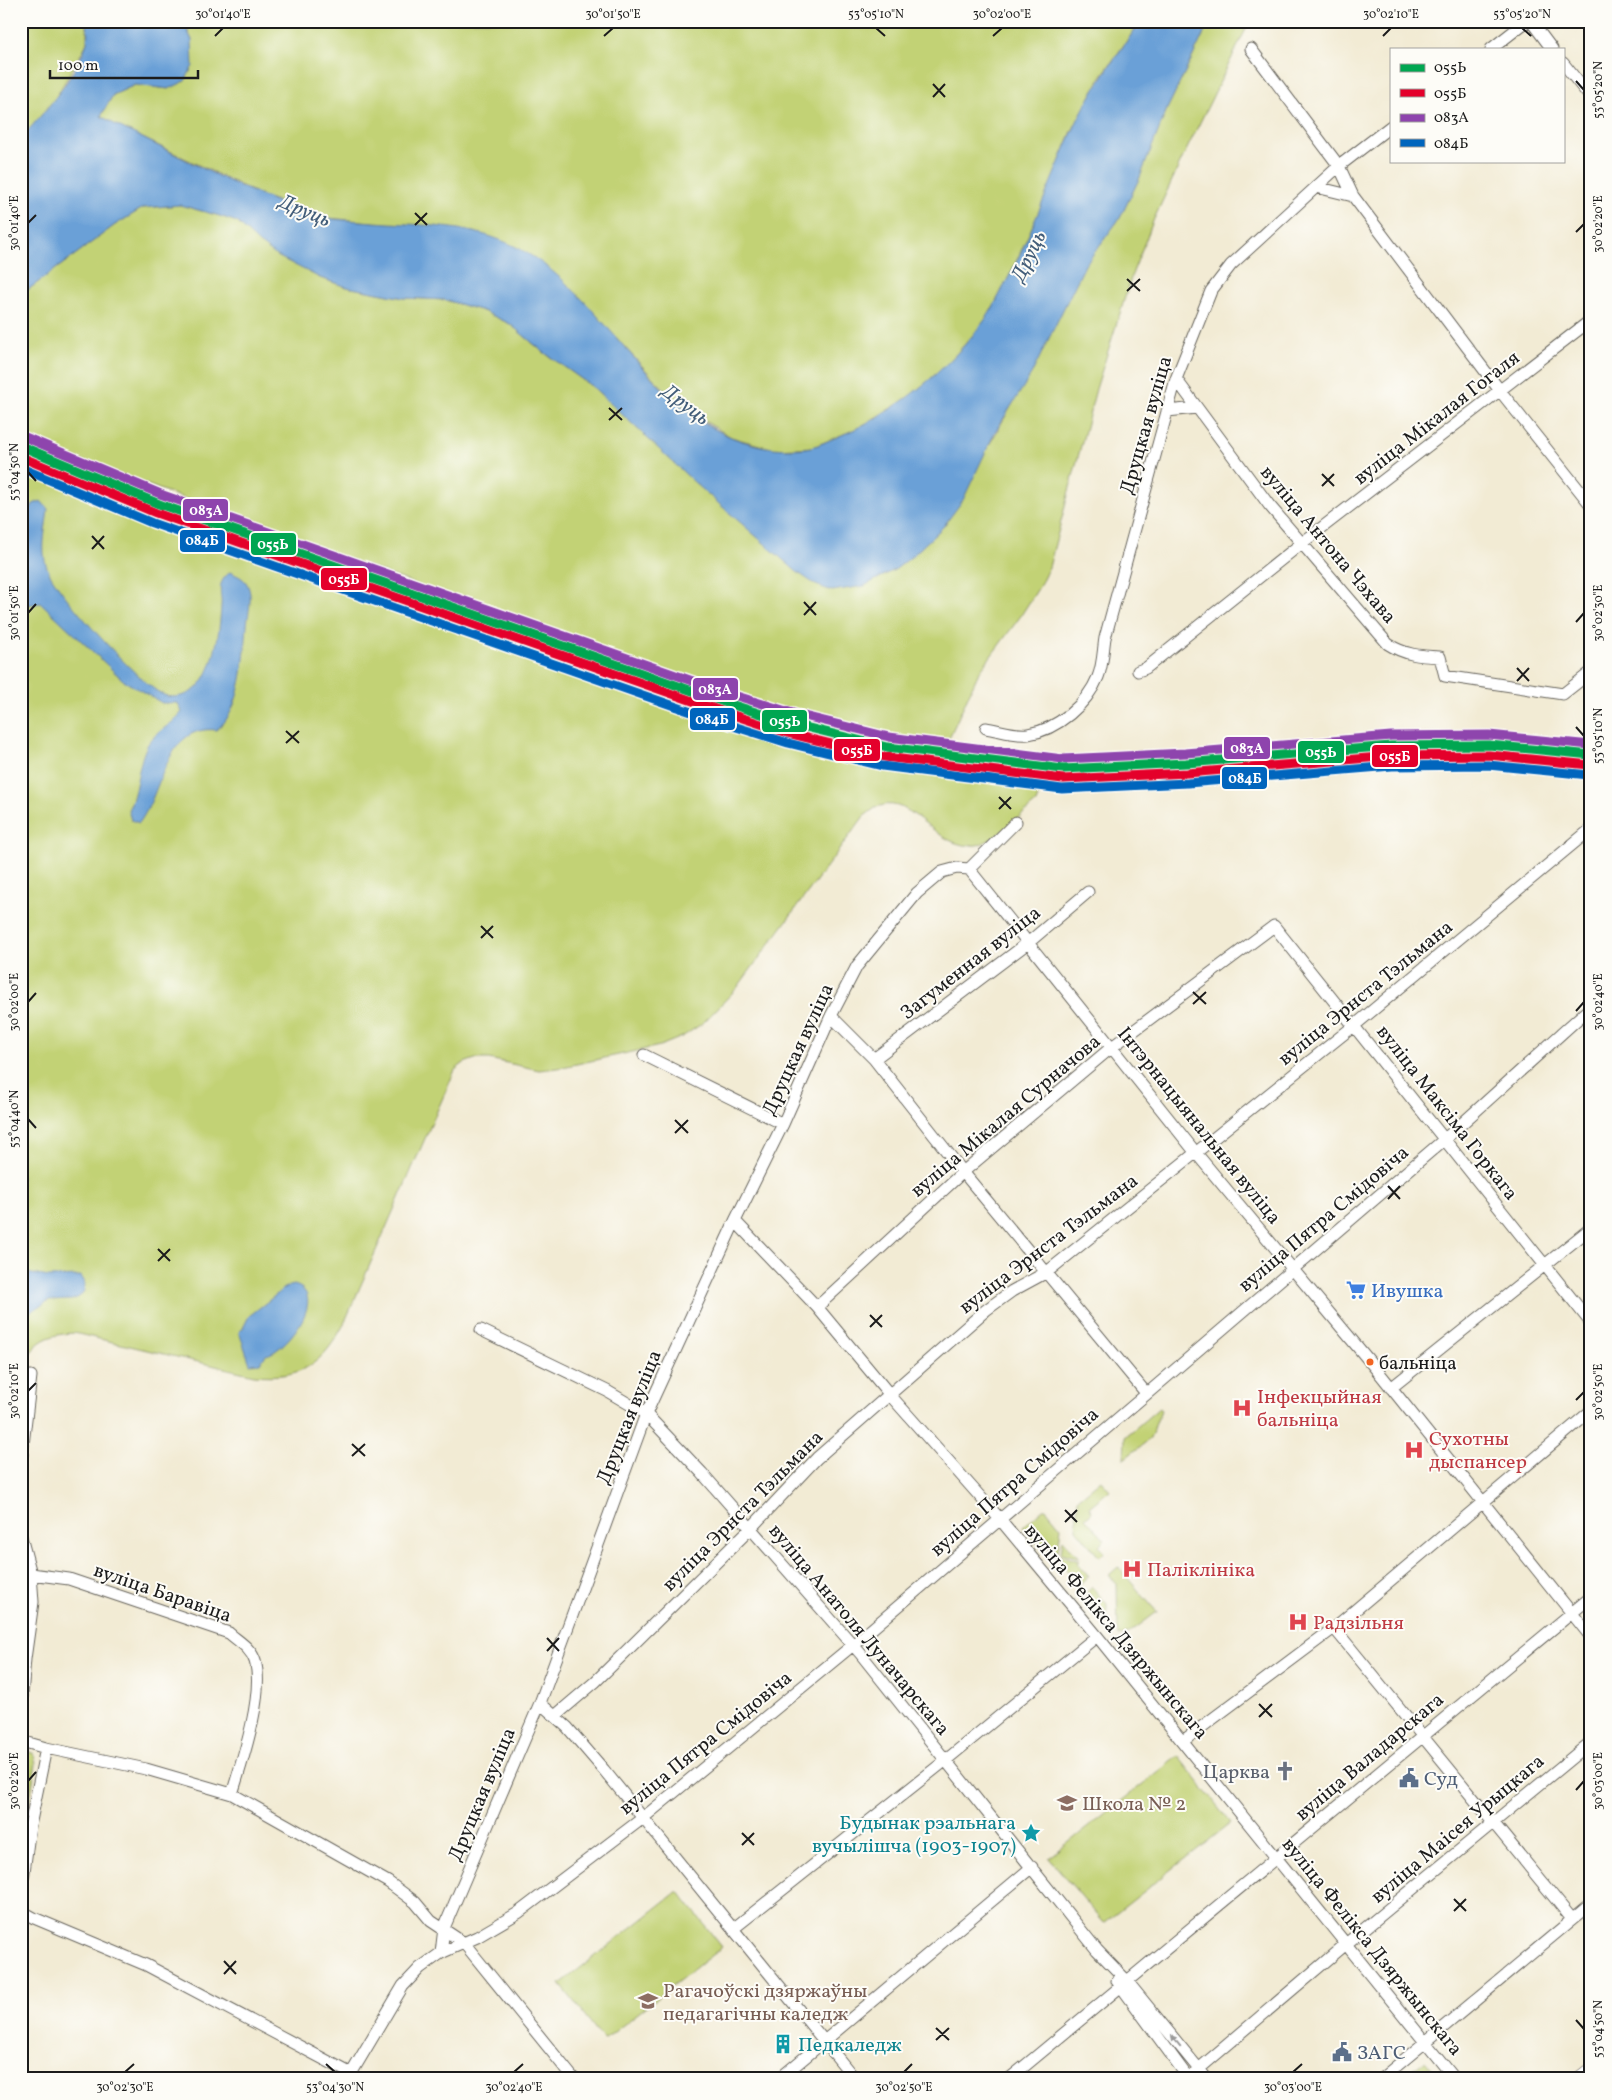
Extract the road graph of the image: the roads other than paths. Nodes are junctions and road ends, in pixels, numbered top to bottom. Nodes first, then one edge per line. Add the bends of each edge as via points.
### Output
1 (1529, 21) edge
2 (1251, 48) dead end
3 (1492, 48) edge
4 (1551, 48) edge
5 (1564, 64) edge
6 (1591, 98) edge
7 (1390, 127) edge
8 (1339, 166) junction
9 (1316, 187) junction
10 (1353, 196) junction
11 (1591, 320) edge
12 (1176, 379) junction
13 (1501, 392) junction
14 (1197, 408) junction
15 (1167, 411) junction
16 (1591, 505) edge
17 (1302, 543) junction
18 (1138, 671) dead end
19 (1591, 672) edge
20 (986, 728) dead end
21 (1016, 822) dead end
22 (1591, 829) edge
23 (969, 869) junction
24 (1088, 892) dead end
25 (1274, 926) joint
26 (1029, 942) junction
27 (1591, 1008) edge
28 (831, 1016) junction
29 (1355, 1025) junction
30 (1112, 1047) junction
31 (644, 1055) dead end
32 (874, 1059) junction
33 (783, 1124) junction
34 (1446, 1138) junction
35 (1196, 1153) junction
36 (963, 1172) junction
37 (735, 1221) junction
38 (1591, 1228) edge
39 (1544, 1265) junction
40 (1293, 1269) junction
41 (1047, 1272) junction
42 (817, 1307) junction
43 (1591, 1323) edge
44 (481, 1330) dead end
45 (31, 1376) dead end
46 (1391, 1388) junction
47 (1146, 1393) junction
48 (890, 1395) junction
49 (1591, 1411) edge
50 (646, 1414) junction
51 (21, 1462) edge
52 (1484, 1502) junction
53 (999, 1518) junction
54 (751, 1528) junction
55 (21, 1537) edge
56 (31, 1574) junction
57 (1591, 1597) edge
58 (1572, 1613) junction
59 (1334, 1628) junction
60 (1097, 1636) junction
61 (1591, 1637) edge
62 (853, 1645) junction
63 (540, 1703) junction
64 (21, 1708) edge
65 (555, 1716) junction
66 (21, 1736) edge
67 (1422, 1737) junction
68 (1183, 1741) junction
69 (1591, 1742) edge
70 (46, 1748) junction
71 (946, 1760) junction
72 (232, 1794) junction
73 (643, 1818) junction
74 (1493, 1823) junction
75 (1277, 1857) junction
76 (1032, 1867) junction
77 (21, 1896) edge
78 (21, 1903) edge
79 (1591, 1904) edge
80 (1572, 1919) junction
81 (444, 1928) junction
82 (733, 1929) junction
83 (464, 1943) junction
84 (1346, 1944) junction
85 (440, 1953) junction
86 (1124, 1984) junction
87 (824, 2042) junction
88 (1424, 2042) junction
89 (1199, 2069) junction
90 (1591, 2072) edge
91 (349, 2076) edge
92 (1188, 2078) edge
93 (574, 2079) edge
94 (779, 2079) edge
95 (855, 2079) edge
96 (1009, 2079) edge
97 (1207, 2079) edge
98 (1381, 2079) edge
99 (1455, 2079) edge
100 (1582, 2079) edge

1 - 3 street
1 - 4 street
2 - 8 street
5 - 6 street
7 - 8 street, Друцкая вуліца
8 - 9 street, Друцкая вуліца
8 - 10 street
9 - 10 street
9 - 12 street, Друцкая вуліца via 1231,266 1211,291
10 - 13 street
11 - 13 street, вуліца Мікалая Гогаля
12 - 14 street, вуліца Антона Чэхава
12 - 15 street, Друцкая вуліца
13 - 16 street
13 - 17 street, вуліца Мікалая Гогаля
14 - 15 street
14 - 17 street, вуліца Антона Чэхава via 1269,505
15 - 20 street, Друцкая вуліца via 1105,638 1098,676 1075,709 1051,727 1026,735
17 - 18 street, вуліца Мікалая Гогаля via 1146,668
17 - 19 street, вуліца Антона Чэхава via 1388,644 1407,654 1440,657 1445,676 1563,694
21 - 23 street
22 - 29 street, вуліца Эрнста Тэльмана
23 - 26 street, Інтэрнацыянальная вуліца
23 - 28 street, Друцкая вуліца via 942,872 917,892 857,966
24 - 26 street, Загуменная вуліца
25 - 29 street, вуліца Максіма Горкага
25 - 30 street, вуліца Мікалая Сурначова
26 - 30 street, Інтэрнацыянальная вуліца
26 - 32 street, Загуменная вуліца
27 - 34 street, вуліца Пятра Смідовіча
28 - 32 street
28 - 33 street, Друцкая вуліца
29 - 34 street, вуліца Максіма Горкага
29 - 35 street, вуліца Эрнста Тэльмана
30 - 35 street, Інтэрнацыянальная вуліца
30 - 36 street, вуліца Мікалая Сурначова
31 - 33 street
32 - 36 street
33 - 37 street, Друцкая вуліца
34 - 39 street, вуліца Максіма Горкага
34 - 40 street, вуліца Пятра Смідовіча
35 - 40 street, Інтэрнацыянальная вуліца
35 - 41 street, вуліца Эрнста Тэльмана
36 - 41 street
36 - 42 street, вуліца Мікалая Сурначова
37 - 42 street, вуліца Фелікса Дзяржынскага
37 - 50 street, Друцкая вуліца
38 - 39 street
39 - 43 street, вуліца Максіма Горкага
39 - 46 street
40 - 46 street, Інтэрнацыянальная вуліца
40 - 47 street, вуліца Пятра Смідовіча
41 - 47 street
41 - 48 street, вуліца Эрнста Тэльмана via 986,1310
42 - 48 street, вуліца Фелікса Дзяржынскага
44 - 50 street, вуліца Анатоля Луначарскага via 607,1391
45 - 51 street
46 - 52 street, Інтэрнацыянальная вуліца
47 - 53 street, вуліца Пятра Смідовіча
48 - 53 street, вуліца Фелікса Дзяржынскага
48 - 54 street, вуліца Эрнста Тэльмана via 817,1458
49 - 52 street
50 - 54 street, вуліца Анатоля Луначарскага
50 - 63 street, Друцкая вуліца
52 - 58 street, Інтэрнацыянальная вуліца
52 - 59 street
53 - 60 street, вуліца Фелікса Дзяржынскага
53 - 62 street, вуліца Пятра Смідовіча
54 - 62 street, вуліца Анатоля Луначарскага
54 - 65 street, вуліца Эрнста Тэльмана via 595,1682
55 - 56 street
56 - 64 street via 33,1602
56 - 72 street, вуліца Баравіца via 69,1579 220,1630 248,1649 255,1661 258,1680 246,1746
57 - 58 street, вуліца Валадарскага
58 - 61 street, Інтэрнацыянальная вуліца
58 - 67 street, вуліца Валадарскага
59 - 67 street
59 - 68 street
60 - 68 street, вуліца Фелікса Дзяржынскага
60 - 71 street
62 - 71 street, вуліца Анатоля Луначарскага
62 - 73 street, вуліца Пятра Смідовіча
63 - 65 street
63 - 81 street, Друцкая вуліца
65 - 73 street
66 - 70 street via 25,1742
67 - 74 street
67 - 75 street, вуліца Валадарскага
68 - 75 street, вуліца Фелікса Дзяржынскага
69 - 74 street, вуліца Маісея Урыцкага
70 - 72 street via 146,1769
70 - 77 street via 30,1826
71 - 76 street, вуліца Анатоля Луначарскага
71 - 82 street
72 - 81 street via 388,1882 415,1902 431,1921
73 - 82 street
73 - 83 street, вуліца Пятра Смідовіча via 518,1914
74 - 80 street
74 - 84 street, вуліца Маісея Урыцкага
75 - 84 street, вуліца Фелікса Дзяржынскага
75 - 86 street, вуліца Валадарскага
76 - 86 street, вуліца Анатоля Луначарскага
76 - 87 street
78 - 91 street via 28,1915 146,1965
79 - 80 street
80 - 88 street
81 - 83 street
81 - 85 street, Друцкая вуліца
82 - 87 street
83 - 85 street, вуліца Пятра Смідовіча
83 - 93 street
84 - 88 street, вуліца Фелікса Дзяржынскага
84 - 89 street, вуліца Маісея Урыцкага
85 - 91 street via 403,1986
89 -> 86 street, вуліца Анатоля Луначарскага
86 - 92 street, вуліца Анатоля Луначарскага
86 - 96 street, вуліца Валадарскага
87 - 94 street
87 - 95 street
88 - 98 street
88 - 99 street, вуліца Фелікса Дзяржынскага
89 - 92 street, вуліца Маісея Урыцкага
89 - 97 street, вуліца Анатоля Луначарскага
90 - 100 main road

